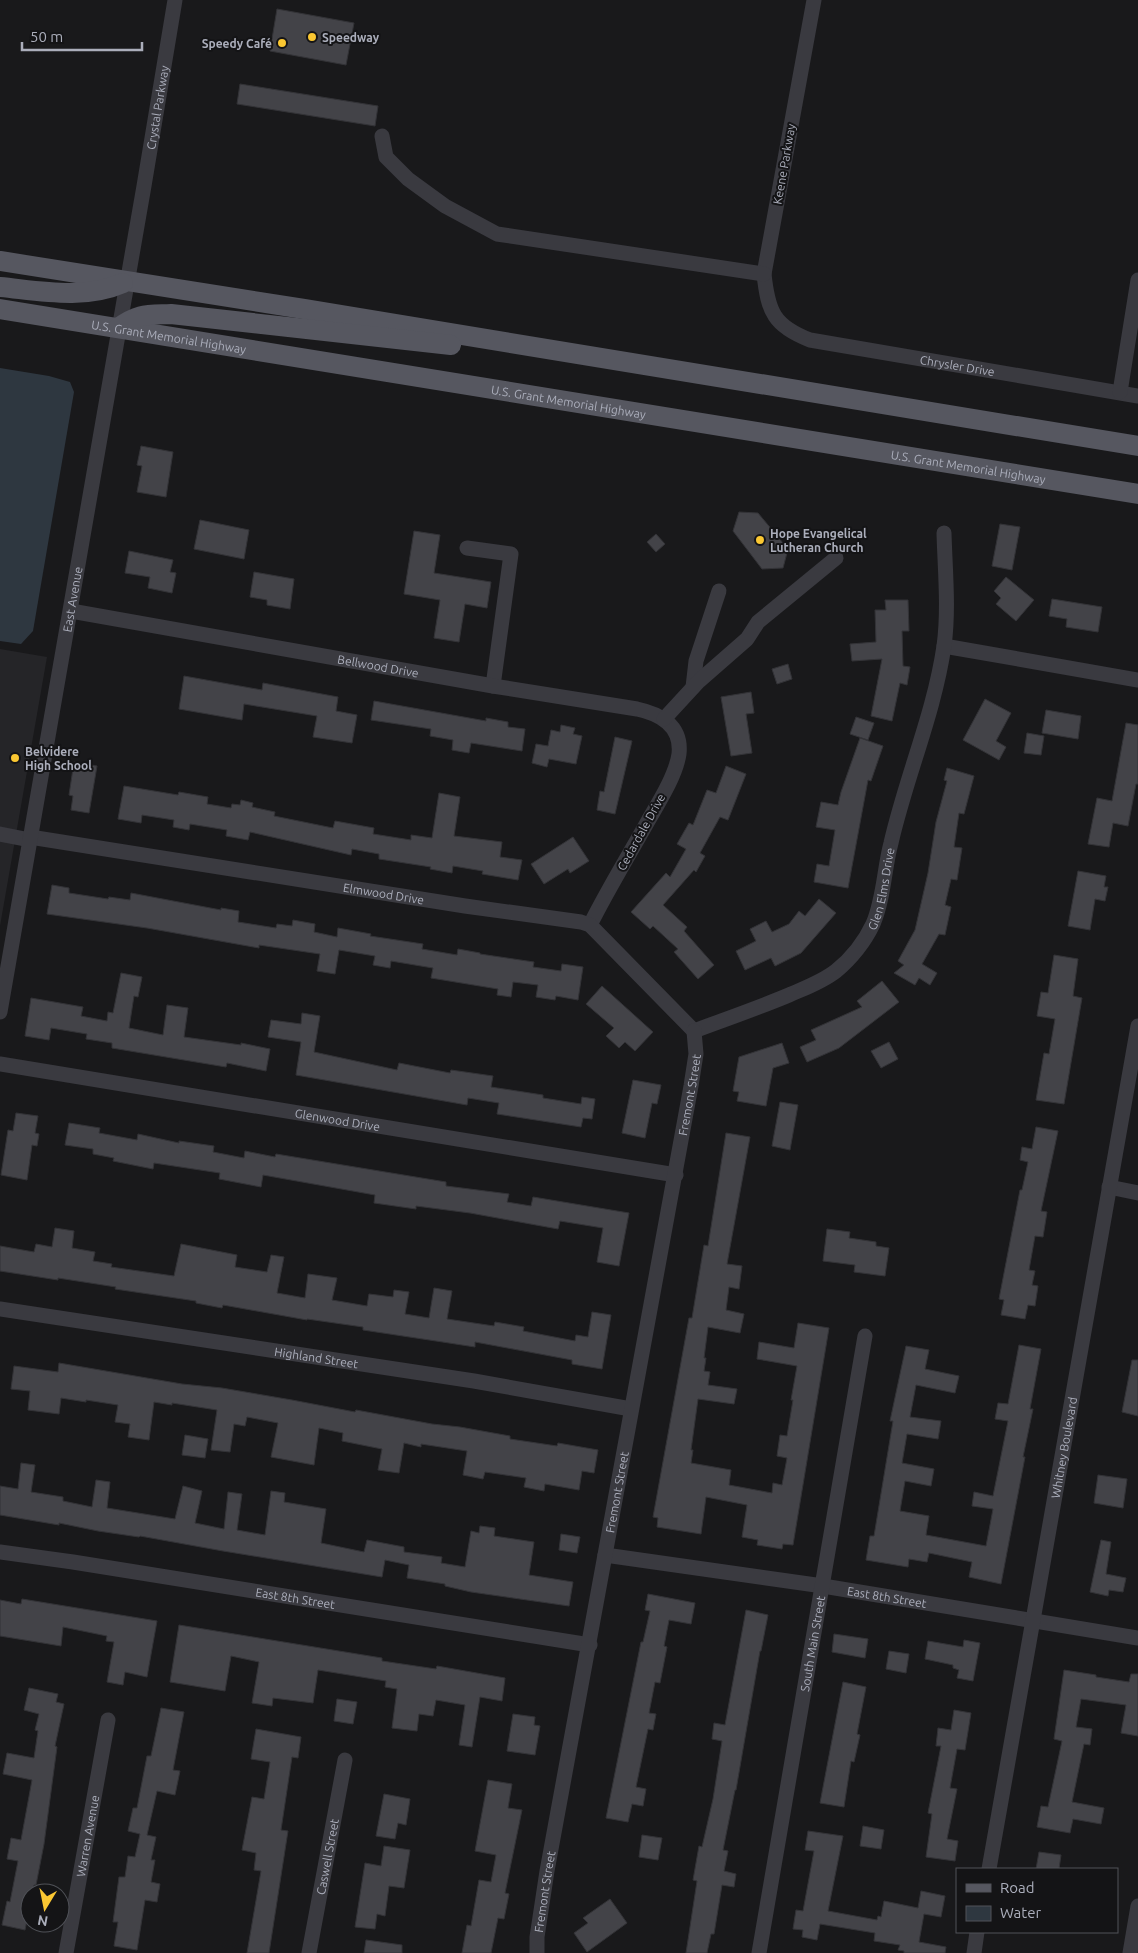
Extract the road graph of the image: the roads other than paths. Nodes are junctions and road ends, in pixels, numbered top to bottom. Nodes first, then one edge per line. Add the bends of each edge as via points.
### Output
1 (174, 0) edge
2 (814, 0) edge
3 (382, 136) dead end
4 (144, 186) joint
5 (0, 261) edge
6 (764, 274) junction
7 (1138, 280) edge
8 (127, 281) junction
9 (0, 287) edge
10 (0, 309) edge
11 (781, 325) joint
12 (118, 328) junction
13 (578, 354) junction
14 (1120, 392) junction
15 (1138, 396) edge
16 (1138, 446) edge
17 (1138, 494) edge
18 (944, 533) dead end
19 (468, 548) dead end
20 (836, 558) dead end
21 (719, 591) dead end
22 (70, 610) junction
23 (944, 646) junction
24 (1138, 680) edge
25 (493, 686) junction
26 (693, 687) junction
27 (664, 719) junction
28 (0, 834) edge
29 (30, 839) junction
30 (590, 925) junction
31 (0, 1012) edge
32 (1138, 1026) edge
33 (694, 1031) junction
34 (0, 1064) edge
35 (676, 1175) junction
36 (1109, 1187) junction
37 (1138, 1193) edge
38 (0, 1309) edge
39 (865, 1336) dead end
40 (631, 1409) junction
41 (0, 1552) edge
42 (605, 1555) junction
43 (823, 1586) junction
44 (1033, 1621) junction
45 (1138, 1638) edge
46 (590, 1645) junction
47 (108, 1720) dead end
48 (345, 1760) dead end
49 (989, 1868) edge
50 (1138, 1906) edge
51 (978, 1933) edge
52 (66, 1953) edge
53 (309, 1953) edge
54 (537, 1953) edge
55 (759, 1953) edge
56 (974, 1953) edge
57 (1130, 1953) edge

1 - 4 street, Crystal Parkway
2 - 6 street, Keene Parkway
3 - 6 street via 386,157 408,179 444,206 497,234
4 - 8 street, East Avenue
5 - 8 main road
6 - 11 street, Keene Parkway via 771,309
7 - 14 street
8 - 9 main road via 109,289 69,294
8 - 12 street, East Avenue
8 - 13 main road
10 - 12 main road, U.S. Grant Memorial Highway
11 - 14 street, Chrysler Drive via 810,340
12 - 13 main road via 133,317 172,314 422,343
12 - 17 main road, U.S. Grant Memorial Highway
12 - 22 street, East Avenue
13 - 16 main road
14 - 15 street, Chrysler Drive
18 - 23 street, Glen Elms Drive
19 - 25 street via 511,554
20 - 26 street via 758,622 747,639
21 - 26 street via 696,661
22 - 25 street, Bellwood Drive
22 - 29 street, East Avenue
23 - 24 street
23 - 33 street, Glen Elms Drive via 932,702 891,842 880,904 862,942 821,981
25 - 27 street, Bellwood Drive via 637,709
26 - 27 street
27 - 30 street, Cedardale Drive via 676,735 679,753 676,766
28 - 29 street, Elmwood Drive
29 - 30 street, Elmwood Drive
29 - 31 street, East Avenue
30 - 33 street
32 - 36 street, Whitney Boulevard
33 - 35 street, Fremont Street via 696,1054
34 - 35 street, Glenwood Drive
35 - 40 street, Fremont Street
36 - 37 street
36 - 44 street, Whitney Boulevard
38 - 40 street, Highland Street via 474,1381
39 - 43 street, South Main Street
40 - 42 street, Fremont Street
41 - 46 street, East 8th Street
42 - 43 street, East 8th Street
42 - 46 street, Fremont Street
43 - 44 street, East 8th Street
43 - 55 street, South Main Street
44 - 45 street, East 8th Street
44 - 49 street, Whitney Boulevard
46 - 54 street, Fremont Street via 548,1871
47 - 52 street, Warren Avenue
48 - 53 street, Caswell Street
50 - 57 street
51 - 56 street

